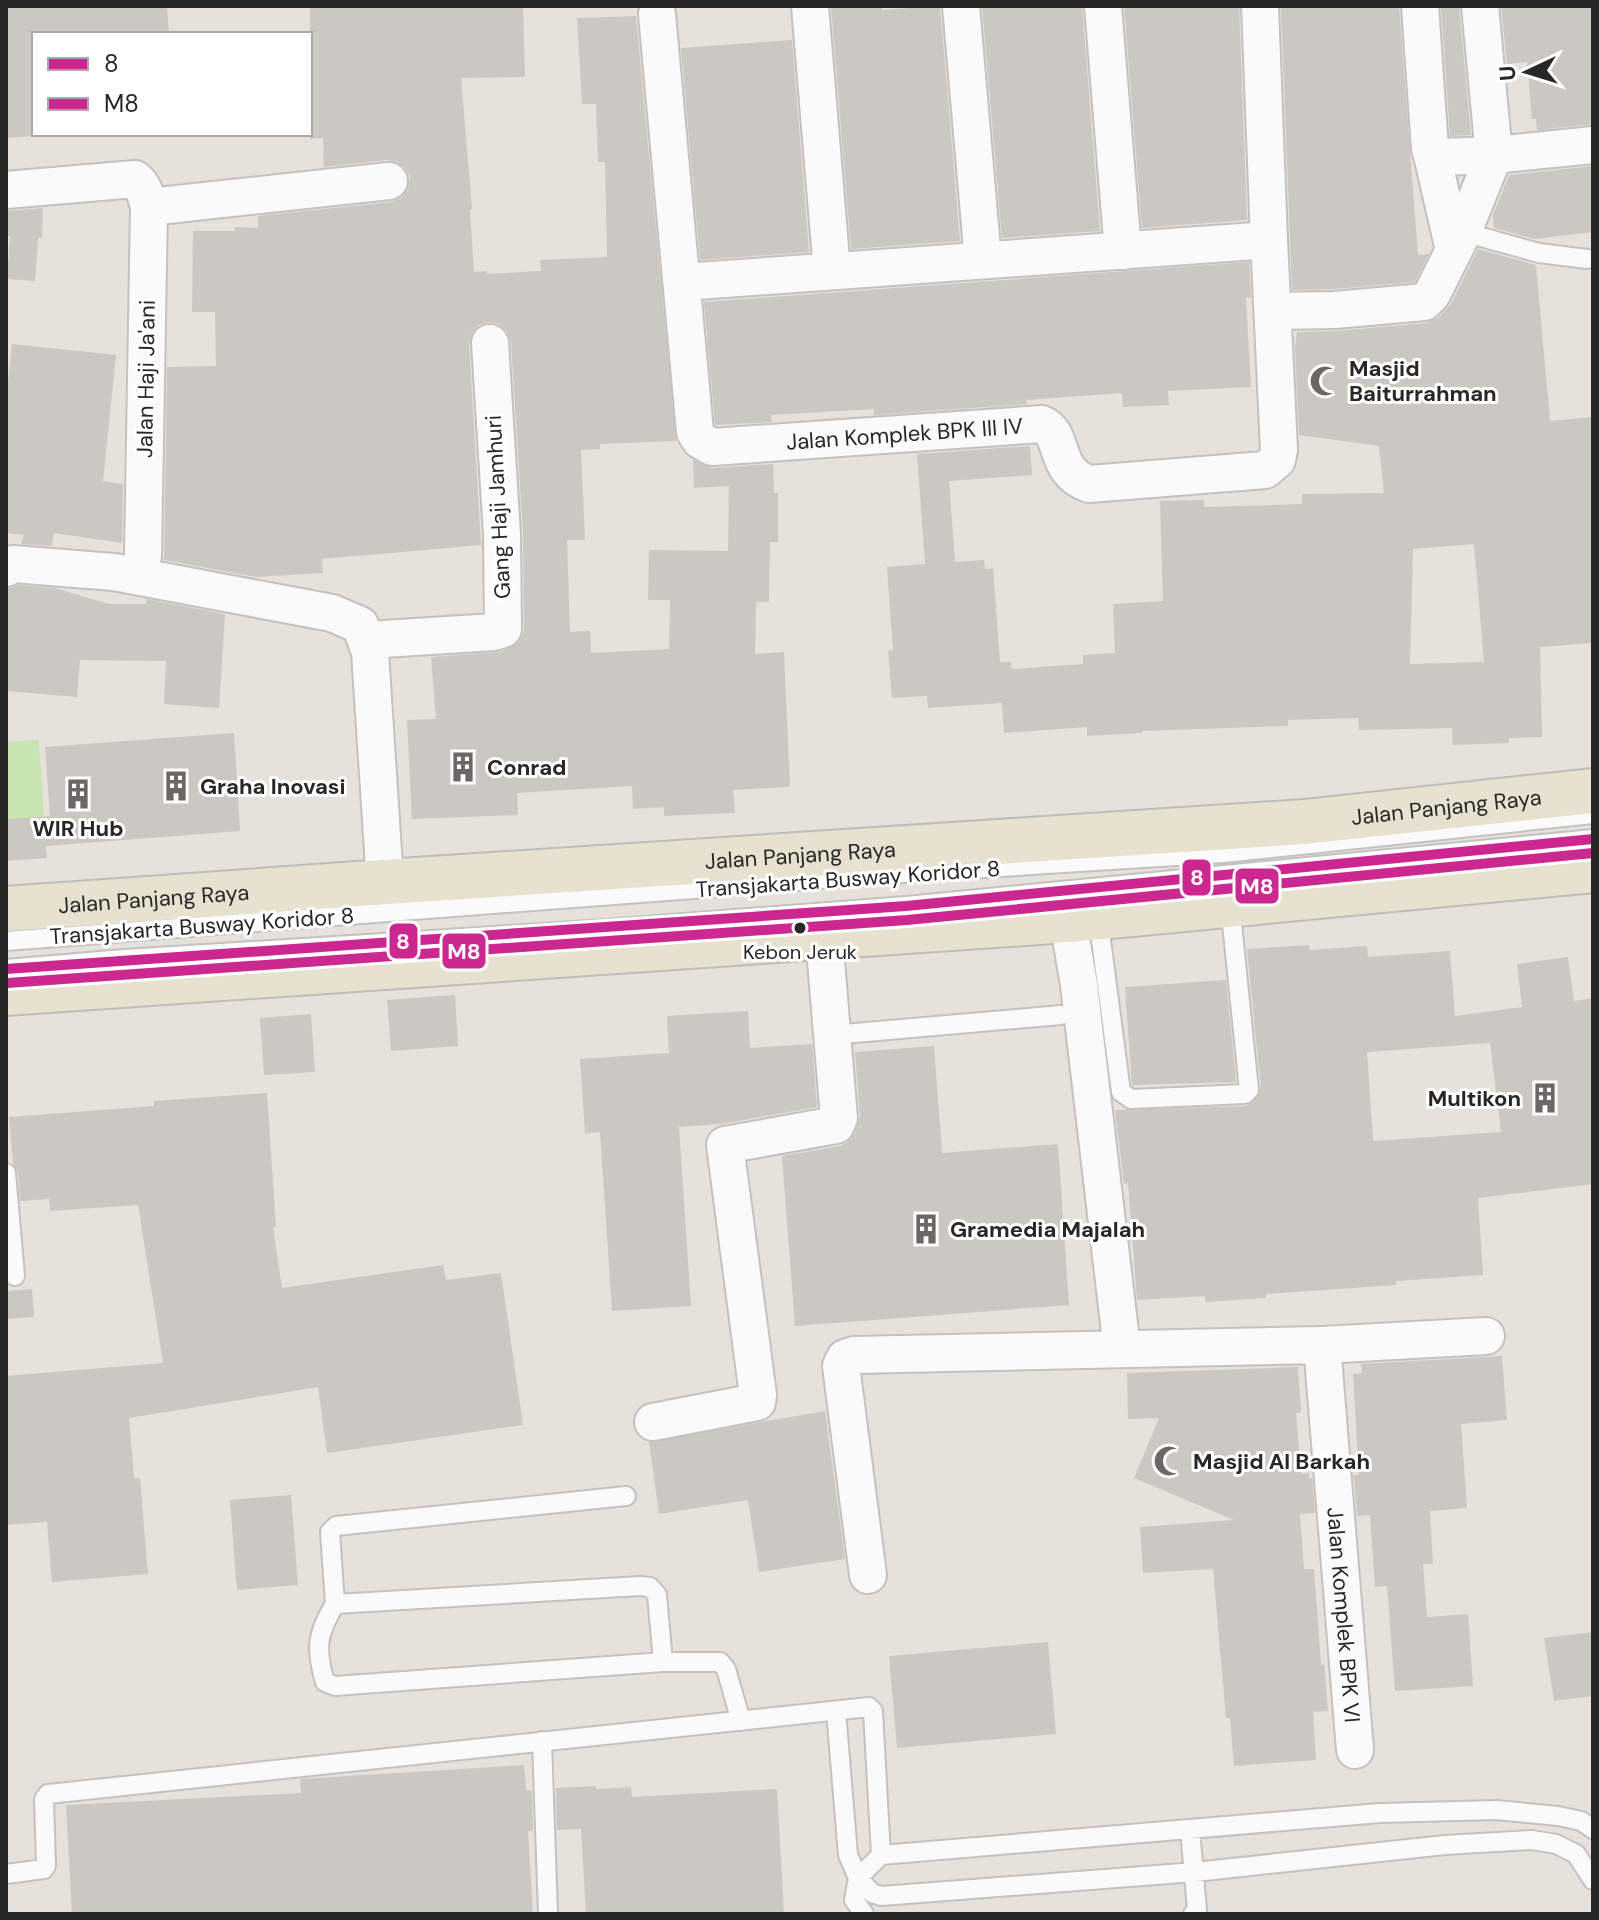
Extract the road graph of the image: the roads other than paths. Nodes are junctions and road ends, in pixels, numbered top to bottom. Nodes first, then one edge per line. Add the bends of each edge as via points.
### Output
1 (810, 6) edge
2 (961, 6) edge
3 (1103, 6) edge
4 (1260, 6) edge
5 (1420, 6) edge
6 (1480, 6) edge
7 (657, 14) dead end
8 (1593, 145) edge
9 (1432, 155) junction
10 (1494, 155) junction
11 (389, 181) dead end
12 (6, 190) edge
13 (149, 207) junction
14 (1269, 240) junction
15 (1459, 241) junction
16 (1123, 251) junction
17 (1587, 259) dead end
18 (983, 260) junction
19 (832, 271) junction
20 (683, 282) junction
21 (1273, 311) junction
22 (490, 343) dead end
23 (6, 568) edge
24 (140, 576) junction
25 (368, 640) junction
26 (1593, 791) edge
27 (1593, 814) edge
28 (1593, 839) edge
29 (1593, 870) edge
30 (385, 882) junction
31 (1230, 904) junction
32 (6, 909) edge
33 (1083, 918) junction
34 (824, 937) junction
35 (6, 941) edge
36 (6, 969) edge
37 (6, 993) edge
38 (1061, 1015) dead end
39 (832, 1035) junction
40 (6, 1173) edge
41 (15, 1276) dead end
42 (1486, 1336) dead end
43 (1322, 1345) junction
44 (1122, 1349) junction
45 (653, 1422) dead end
46 (626, 1496) dead end
47 (868, 1575) dead end
48 (335, 1604) junction
49 (663, 1662) junction
50 (836, 1711) junction
51 (741, 1721) junction
52 (542, 1741) junction
53 (1355, 1750) dead end
54 (1190, 1829) junction
55 (1593, 1829) edge
56 (881, 1855) junction
57 (1195, 1872) junction
58 (6, 1874) edge
59 (858, 1878) junction
60 (1593, 1880) edge
61 (548, 1914) edge
62 (864, 1914) edge
63 (1193, 1914) edge

1 - 19 street
2 - 18 street
3 - 16 street
4 - 14 street, Jalan Komplek BPK III IV
5 - 9 street
6 - 10 street
7 - 20 street, Jalan Komplek BPK III IV
8 - 10 street
9 - 10 street
9 - 15 street
10 - 15 street
11 - 13 street
12 - 13 street via 135,179
13 - 24 street, Jalan Haji Ja'ani
14 - 16 street
14 - 21 street, Jalan Komplek BPK III IV
15 - 17 lane
15 - 21 street via 1424,302
16 - 18 street
18 - 19 street
19 - 20 street
20 - 21 street, Jalan Komplek BPK III IV via 695,432 712,447 1042,424 1050,429 1068,471 1089,484 1265,470 1272,465 1279,450
22 - 25 street, Gang Haji Jamhuri via 503,629
23 - 24 street via 13,564
24 - 25 street via 332,613 360,625
25 - 30 street
26 - 30 main road, Jalan Panjang Raya via 1304,822
27 - 35 lane, Transjakarta Busway Koridor 8 via 1224,853
28 - 36 lane, Transjakarta Busway Koridor 8 via 906,906
29 - 31 main road
30 - 32 main road, Jalan Panjang Raya
31 - 33 main road
31 - 33 lane via 1249,1090 1245,1094 1131,1099 1121,1092
33 - 34 main road
33 - 44 street via 1079,985
34 - 37 main road
34 - 39 street
38 - 39 lane
39 - 45 street via 836,1125 725,1145 757,1402
40 - 41 lane
42 - 43 street
43 - 44 street
43 - 53 street, Jalan Komplek BPK VI
44 - 47 street via 845,1358 841,1366
46 - 48 lane via 336,1526 330,1532
48 - 49 lane via 650,1587 657,1595
48 - 49 lane via 321,1628 319,1649 325,1682 335,1686
49 - 51 lane via 720,1662
50 - 51 lane
50 - 56 lane via 873,1711
50 - 59 lane via 848,1855
51 - 52 lane
52 - 58 lane via 48,1794 46,1866
52 - 61 lane
54 - 55 lane via 1380,1813 1496,1810 1558,1816
54 - 56 lane
54 - 57 lane
56 - 59 lane
57 - 59 lane via 881,1896
57 - 60 lane via 1532,1840 1576,1854
57 - 63 lane
59 - 62 lane via 854,1900

